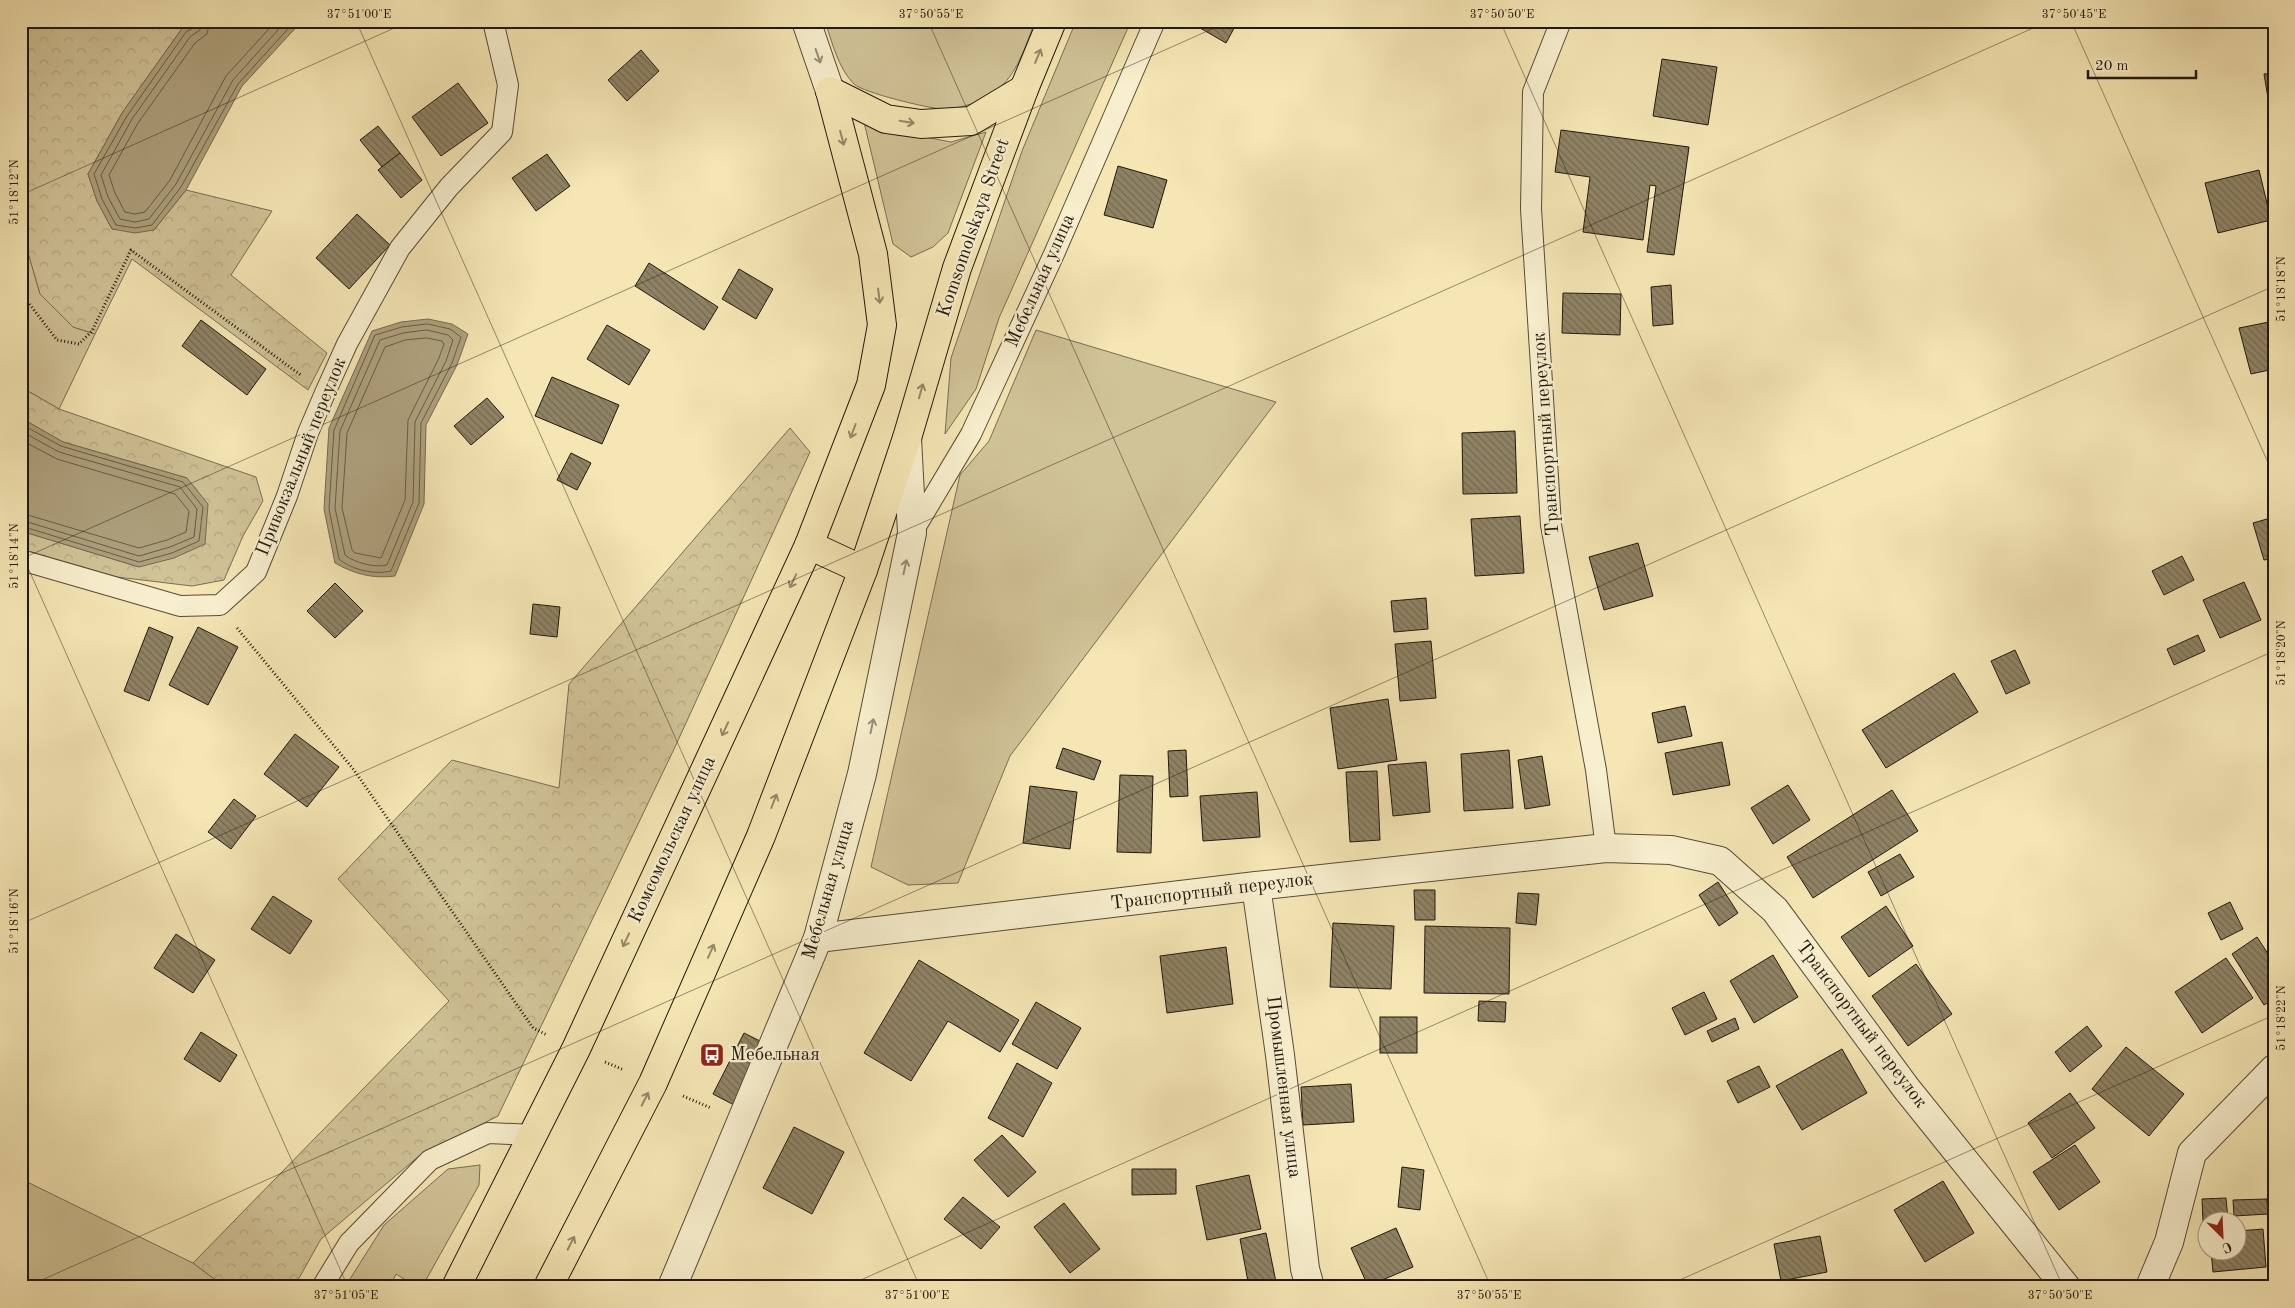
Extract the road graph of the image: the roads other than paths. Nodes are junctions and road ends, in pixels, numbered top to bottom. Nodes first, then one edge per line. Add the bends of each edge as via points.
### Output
1 (493, 21) edge
2 (806, 21) edge
3 (1052, 21) edge
4 (1155, 21) edge
5 (1561, 21) edge
6 (1024, 89) junction
7 (830, 91) junction
8 (907, 438) junction
9 (912, 533) junction
10 (810, 545) junction
11 (21, 560) edge
12 (862, 570) junction
13 (1606, 848) junction
14 (1256, 886) junction
15 (818, 938) junction
16 (2274, 1069) edge
17 (534, 1136) junction
18 (322, 1287) edge
19 (456, 1287) edge
20 (548, 1287) edge
21 (672, 1287) edge
22 (1310, 1287) edge
23 (2066, 1287) edge
24 (2150, 1287) edge

1 - 11 lane, Привокзальный переулок via 508,85 502,132 449,188 400,248 347,344 325,393 256,572 220,606 180,606
2 -> 7 street
6 -> 3 main road, Komsomolskaya Street
4 - 9 lane, Мебельная улица via 1054,254 971,434
5 - 13 lane, Транспортный переулок via 1534,92 1531,209 1551,525 1596,770
7 -> 6 main road via 886,119 921,124 971,120
8 -> 6 main road, Komsomolskaya Street via 957,268
7 -> 10 main road, Комсомольская улица via 873,254 882,325 871,385
8 - 9 street, Мебельная улица
8 - 12 main road
15 -> 9 street, Мебельная улица via 862,774
10 - 12 main road
10 -> 17 main road, Комсомольская улица
20 -> 12 main road via 665,1057 761,836
13 - 14 street, Транспортный переулок
13 - 23 street, Транспортный переулок via 1671,850 1720,861 1775,910 1906,1088
14 - 15 street, Транспортный переулок
14 - 22 street, Промышленная улица via 1305,1269
15 - 21 street, Мебельная улица
16 - 24 street via 2192,1154 2169,1242
17 - 18 lane via 488,1133 430,1160 349,1242
17 - 19 main road, Комсомольская улица

